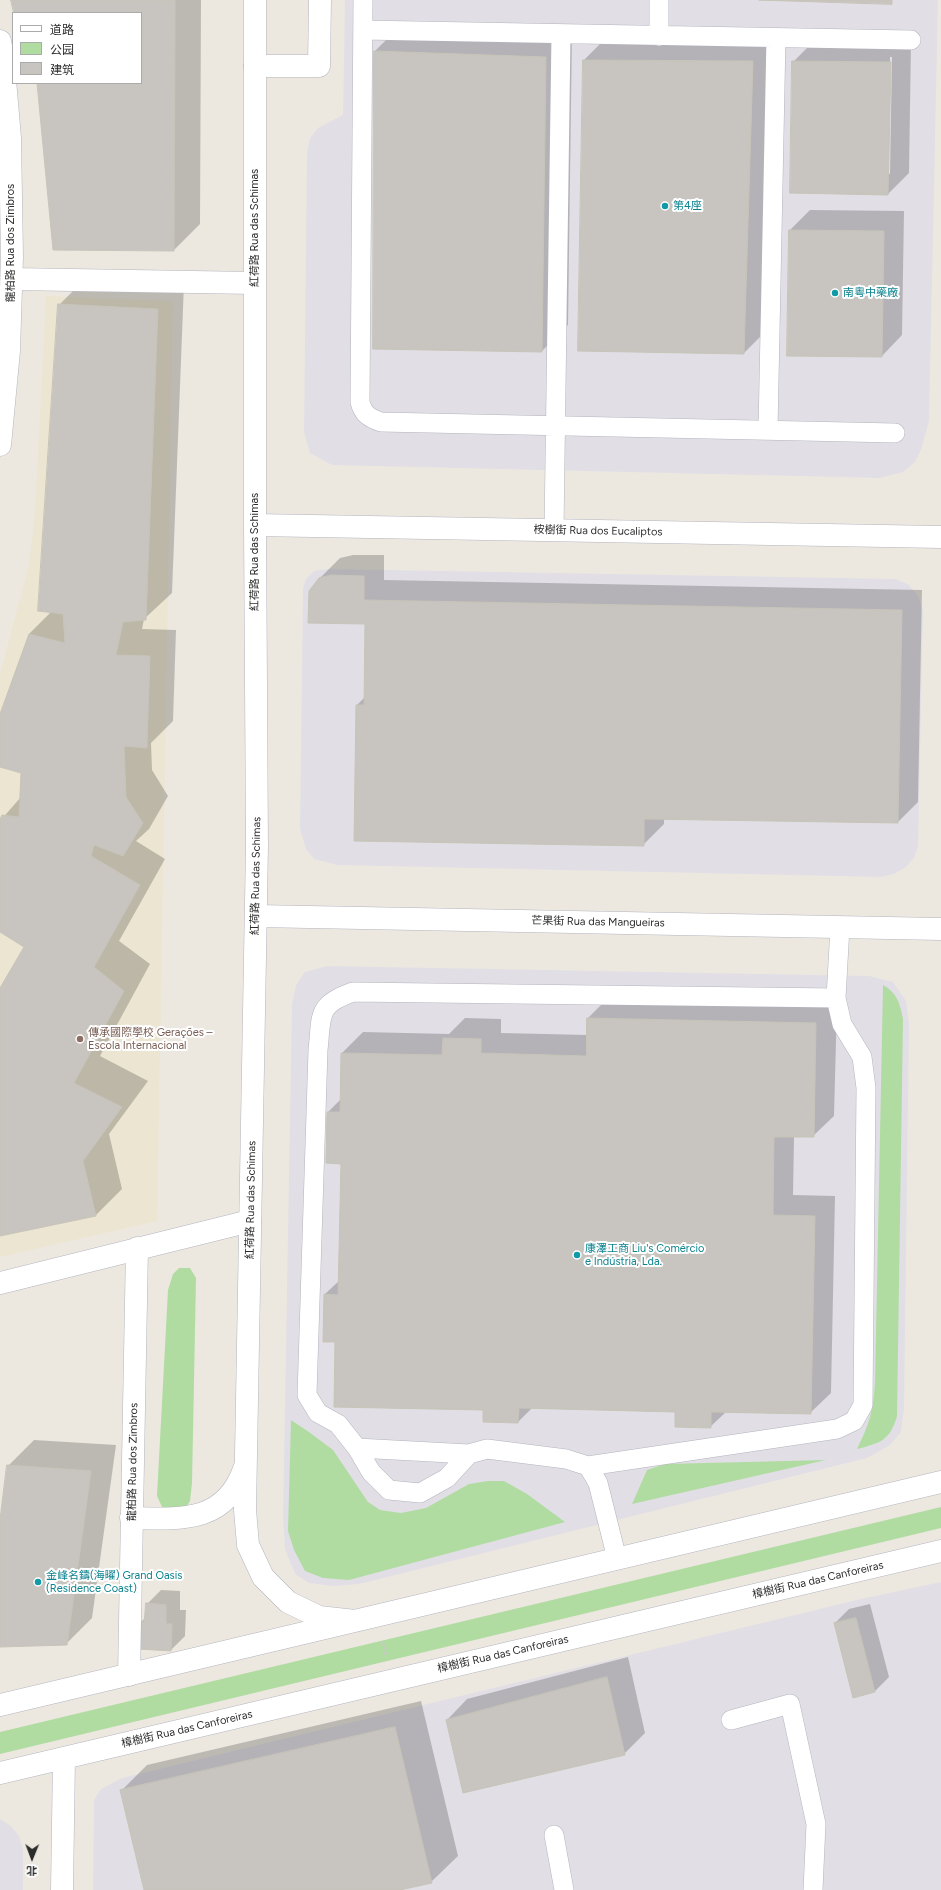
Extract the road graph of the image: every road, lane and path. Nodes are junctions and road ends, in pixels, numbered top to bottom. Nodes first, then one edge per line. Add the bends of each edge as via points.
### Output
1 (255, 0) edge
2 (320, 0) edge
3 (363, 0) edge
4 (660, 0) edge
5 (363, 30) junction
6 (561, 34) junction
7 (659, 36) junction
8 (776, 38) junction
9 (911, 40) dead end
10 (0, 42) edge
11 (255, 66) junction
12 (12, 279) junction
13 (254, 283) junction
14 (555, 426) junction
15 (768, 430) junction
16 (895, 433) dead end
17 (0, 445) edge
18 (255, 525) junction
19 (554, 530) junction
20 (941, 537) edge
21 (256, 916) junction
22 (840, 927) junction
23 (941, 929) edge
24 (836, 998) junction
25 (250, 1221) junction
26 (137, 1248) junction
27 (0, 1283) edge
28 (357, 1448) junction
29 (469, 1454) junction
30 (246, 1462) junction
31 (588, 1466) junction
32 (941, 1482) edge
33 (131, 1518) junction
34 (941, 1552) edge
35 (617, 1559) junction
36 (377, 1616) junction
37 (355, 1621) junction
38 (129, 1675) junction
39 (392, 1680) junction
40 (0, 1705) edge
41 (731, 1720) dead end
42 (64, 1758) junction
43 (0, 1773) edge
44 (554, 1835) dead end
45 (62, 1890) edge
46 (564, 1890) edge
47 (813, 1890) edge

1 - 11 street, 紅荷路 Rua das Schimas
2 - 11 street via 319,66
3 - 5 lane
4 - 7 lane
5 - 6 lane
5 - 14 lane via 360,402 362,411 369,418 380,422
6 - 7 lane
6 - 14 lane
7 - 8 lane
8 - 9 lane
8 - 15 lane
10 - 12 street, 龍柏路 Rua dos Zimbros via 10,138
11 - 13 street, 紅荷路 Rua das Schimas
12 - 13 street
12 - 17 street, 龍柏路 Rua dos Zimbros via 9,352
13 - 18 street, 紅荷路 Rua das Schimas
14 - 15 lane
14 - 19 lane
15 - 16 lane
18 - 19 street, 桉樹街 Rua dos Eucaliptos
18 - 21 street, 紅荷路 Rua das Schimas
19 - 20 street, 桉樹街 Rua dos Eucaliptos
21 - 22 street, 芒果街 Rua das Mangueiras
21 - 25 street, 紅荷路 Rua das Schimas
22 - 23 street, 芒果街 Rua das Mangueiras
22 - 24 lane
24 - 28 lane via 353,992 334,999 322,1012 318,1050 307,1395 318,1413 338,1424
24 - 31 lane via 842,1024 862,1057 866,1088 863,1405 854,1421 837,1429
25 - 26 street
25 - 30 street, 紅荷路 Rua das Schimas
26 - 27 street
26 - 33 street, 龍柏路 Rua dos Zimbros
28 - 29 lane
28 - 29 lane via 371,1472 390,1490 420,1493 447,1478
29 - 31 lane via 487,1449 566,1459
30 - 33 street via 239,1483 225,1500 205,1513 183,1519
30 - 37 street, 紅荷路 Rua das Schimas via 245,1510 248,1545 263,1577 288,1602 319,1617
31 - 35 lane via 598,1483
32 - 35 street
33 - 38 street, 龍柏路 Rua dos Zimbros
34 - 39 street, 樟樹街 Rua das Canforeiras
35 - 36 street
36 - 37 street
36 - 39 path
37 - 38 street
38 - 40 street
39 - 42 street, 樟樹街 Rua das Canforeiras
41 - 47 lane via 790,1704 816,1824
42 - 43 street, 樟樹街 Rua das Canforeiras
42 - 45 street
44 - 46 lane

